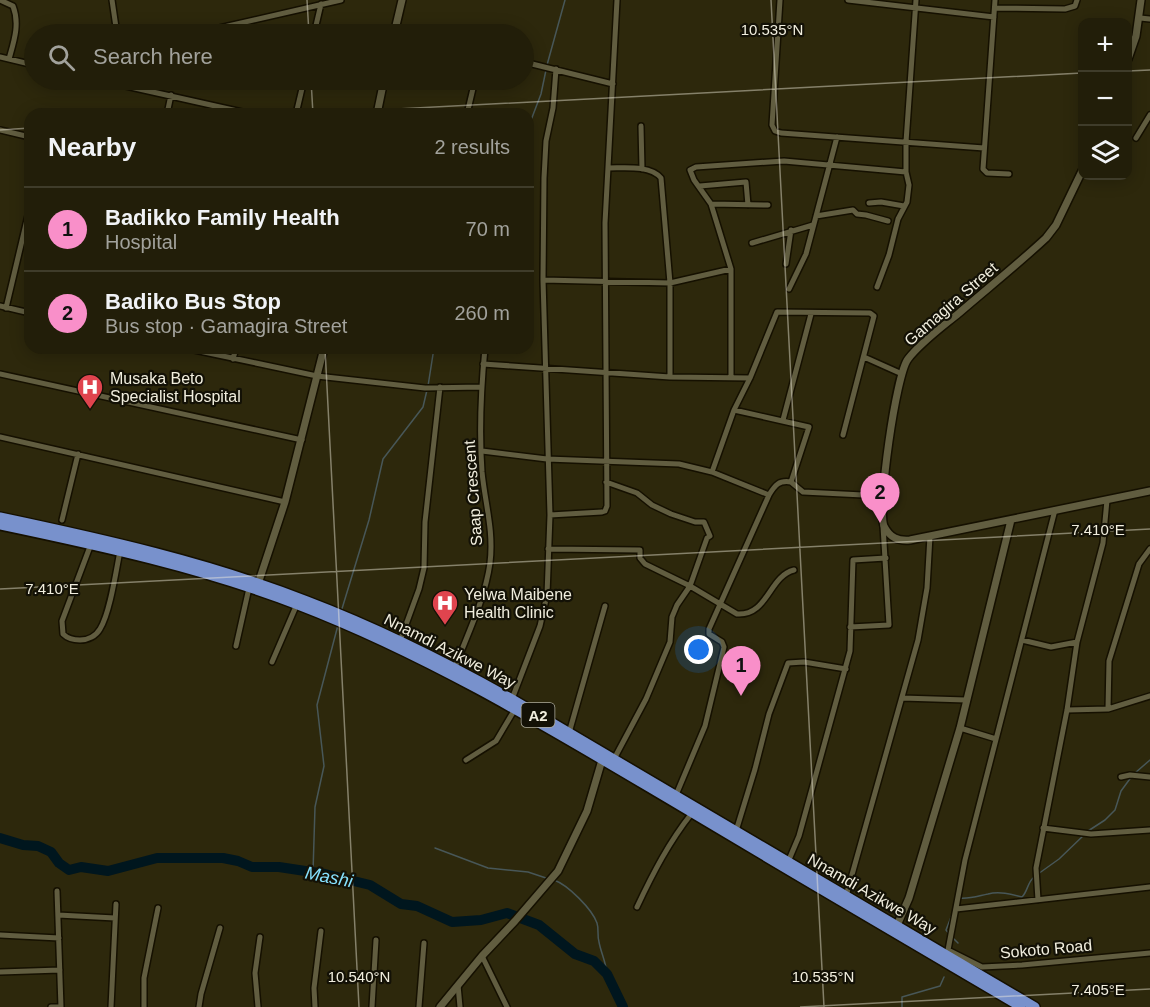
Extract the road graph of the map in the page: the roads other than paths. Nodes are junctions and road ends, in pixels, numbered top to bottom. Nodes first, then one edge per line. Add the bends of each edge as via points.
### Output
1 (0, 0) edge
2 (112, 0) edge
3 (341, 0) edge
4 (402, 0) edge
5 (617, 0) edge
6 (780, 0) edge
7 (848, 0) edge
8 (916, 0) edge
9 (995, 0) edge
10 (1077, 0) edge
11 (1141, 0) edge
12 (321, 4) junction
13 (916, 8) junction
14 (995, 8) junction
15 (994, 17) junction
16 (1140, 18) junction
17 (1150, 19) edge
18 (116, 24) edge
19 (236, 24) edge
20 (316, 24) edge
21 (397, 24) edge
22 (1132, 45) edge
23 (0, 57) edge
24 (9, 59) junction
25 (24, 63) edge
26 (534, 65) edge
27 (554, 69) junction
28 (613, 84) junction
29 (147, 90) edge
30 (302, 90) edge
31 (382, 90) edge
32 (473, 90) edge
33 (171, 95) junction
34 (168, 108) edge
35 (226, 108) edge
36 (297, 108) edge
37 (378, 108) edge
38 (468, 108) edge
39 (1150, 115) edge
40 (641, 126) dead end
41 (0, 130) edge
42 (24, 136) edge
43 (837, 137) junction
44 (1136, 138) dead end
45 (906, 142) junction
46 (984, 148) junction
47 (830, 165) junction
48 (609, 168) junction
49 (642, 169) junction
50 (906, 172) junction
51 (1009, 174) dead end
52 (1079, 180) edge
53 (700, 186) junction
54 (869, 203) dead end
55 (711, 204) junction
56 (748, 205) junction
57 (768, 205) dead end
58 (904, 206) junction
59 (816, 216) junction
60 (888, 221) dead end
61 (813, 225) junction
62 (24, 229) edge
63 (791, 230) junction
64 (752, 243) dead end
65 (786, 264) dead end
66 (731, 269) junction
67 (543, 280) junction
68 (606, 282) junction
69 (670, 283) junction
70 (877, 287) dead end
71 (789, 289) dead end
72 (3, 307) edge
73 (24, 312) edge
74 (811, 314) junction
75 (209, 354) edge
76 (234, 354) edge
77 (322, 354) edge
78 (484, 354) edge
79 (864, 357) junction
80 (233, 360) junction
81 (483, 364) junction
82 (545, 369) junction
83 (607, 373) junction
84 (0, 374) edge
85 (902, 374) junction
86 (317, 376) junction
87 (670, 376) junction
88 (731, 377) junction
89 (750, 378) junction
90 (440, 387) junction
91 (481, 387) junction
92 (734, 410) junction
93 (783, 420) junction
94 (843, 435) dead end
95 (0, 437) edge
96 (302, 440) junction
97 (482, 451) junction
98 (78, 454) junction
99 (547, 459) junction
100 (607, 461) junction
101 (712, 472) junction
102 (606, 482) junction
103 (791, 482) junction
104 (1150, 490) edge
105 (769, 495) junction
106 (883, 496) junction
107 (1107, 500) junction
108 (285, 502) junction
109 (1055, 510) junction
110 (550, 515) junction
111 (0, 518) edge
112 (62, 520) dead end
113 (1011, 520) junction
114 (882, 521) junction
115 (0, 525) edge
116 (930, 536) junction
117 (91, 544) junction
118 (548, 549) junction
119 (1150, 549) edge
120 (120, 551) junction
121 (886, 558) junction
122 (794, 570) dead end
123 (690, 586) junction
124 (254, 587) junction
125 (297, 604) junction
126 (721, 605) junction
127 (606, 606) dead end
128 (850, 627) junction
129 (400, 640) junction
130 (1022, 640) junction
131 (1077, 642) junction
132 (236, 646) dead end
133 (272, 662) dead end
134 (455, 667) junction
135 (846, 669) junction
136 (1150, 696) edge
137 (902, 698) junction
138 (512, 699) junction
139 (966, 700) junction
140 (515, 709) junction
141 (1108, 709) junction
142 (1067, 710) junction
143 (960, 729) junction
144 (569, 732) junction
145 (996, 739) junction
146 (614, 759) junction
147 (466, 760) dead end
148 (602, 760) junction
149 (1121, 777) dead end
150 (1149, 777) edge
151 (676, 795) junction
152 (692, 813) junction
153 (1043, 828) junction
154 (1150, 830) edge
155 (735, 831) junction
156 (788, 862) junction
157 (1150, 887) edge
158 (57, 891) dead end
159 (846, 896) junction
160 (1038, 900) junction
161 (116, 904) dead end
162 (637, 907) dead end
163 (158, 908) dead end
164 (956, 909) junction
165 (58, 915) junction
166 (115, 918) junction
167 (220, 928) dead end
168 (895, 929) junction
169 (321, 931) dead end
170 (0, 935) edge
171 (260, 937) dead end
172 (59, 938) junction
173 (376, 940) dead end
174 (424, 943) dead end
175 (1150, 953) edge
176 (482, 956) junction
177 (60, 970) junction
178 (0, 972) edge
179 (458, 985) junction
180 (51, 1007) edge
181 (61, 1007) edge
182 (111, 1007) edge
183 (144, 1007) edge
184 (199, 1007) edge
185 (258, 1007) edge
186 (315, 1007) edge
187 (372, 1007) edge
188 (419, 1007) edge
189 (440, 1007) edge
190 (460, 1007) edge
191 (507, 1007) edge
192 (1021, 1007) edge
193 (1035, 1007) edge

1 - 24 street via 13,6 17,26
2 - 18 street
3 - 12 street
4 - 21 street
5 - 28 street
6 - 43 street via 772,125 781,133
7 - 13 street
8 - 13 street
9 - 14 street
10 - 14 street via 1075,6 1065,9
11 - 16 street
12 - 19 street
12 - 20 street
13 - 15 street
13 - 45 street
14 - 15 street
15 - 46 street
16 - 17 street
16 - 22 street
23 - 24 street
24 - 25 street
26 - 27 street
27 - 28 street
27 - 67 street via 544,178
28 - 48 street
29 - 33 street
30 - 36 street
31 - 37 street
32 - 38 street
33 - 34 street
33 - 35 street
39 - 44 street
40 - 49 street
41 - 42 street
43 - 45 street
43 - 47 street
45 - 46 street
45 - 50 street
46 - 51 street via 984,171
47 - 50 street
47 - 53 street via 784,161 696,167 690,170
47 - 59 street
48 - 49 street
48 - 68 street
49 - 69 street via 661,178
50 - 58 street via 909,185
52 - 85 street, Gamagira Street via 1046,238 910,357
53 - 55 street
53 - 56 street via 746,182
54 - 58 street
55 - 56 street
55 - 66 street
56 - 57 street
58 - 70 street
59 - 60 street via 853,210
59 - 61 street
61 - 63 street
61 - 71 street via 806,254
62 - 72 street
63 - 64 street
63 - 65 street
66 - 69 street
66 - 88 street
67 - 68 street
67 - 82 street
68 - 69 street
68 - 83 street
69 - 87 street
72 - 73 street
74 - 79 street via 873,314
74 - 89 street via 777,312
74 - 93 street
75 - 80 street
76 - 80 street
77 - 86 street
78 - 81 street, Saap Crescent
79 - 85 street
79 - 94 street
80 - 86 street
81 - 82 street
81 - 91 street, Saap Crescent
82 - 83 street
82 - 99 street
83 - 87 street
83 - 100 street
84 - 96 street
85 - 106 street, Gamagira Street
86 - 90 street
86 - 96 street
87 - 88 street
88 - 89 street
89 - 92 street
90 - 91 street
90 - 129 street via 424,568
91 - 97 street, Saap Crescent
92 - 93 street
92 - 101 street
93 - 103 street via 809,427
95 - 98 street
96 - 108 street
97 - 99 street
97 - 134 street, Saap Crescent via 490,561 479,606
98 - 108 street
98 - 112 street
99 - 100 street
99 - 110 street
100 - 101 street via 679,464
100 - 102 street
101 - 105 street
102 - 110 street via 605,511
102 - 123 street via 637,493 671,514 704,522 710,536
103 - 105 street via 783,480
103 - 106 street via 803,492
104 - 107 street
105 - 126 street
106 - 114 street, Gamagira Street
107 - 109 street
107 - 131 street via 1103,543
108 - 124 street
109 - 113 street
109 - 130 street
110 - 118 street
111 - 124 highway, Nnamdi Azikwe Way / A2 via 102,538 202,566
113 - 116 street
113 - 139 street
114 - 116 street via 896,540
114 - 121 street
115 - 117 highway, Nnamdi Azikwe Way / A2
116 - 137 street via 920,629
117 - 120 highway, Nnamdi Azikwe Way / A2
117 - 120 street via 62,621 63,634 71,639 89,638 101,628
118 - 123 street via 640,550 645,564
118 - 138 street via 547,595 540,626
119 - 141 street via 1139,564 1109,662
120 - 124 highway, Nnamdi Azikwe Way / A2
121 - 128 street via 853,560
121 - 128 street via 889,625
122 - 126 street via 781,577 754,611 746,615
123 - 126 street
123 - 146 street via 672,617 670,642 646,699
124 - 125 highway, Nnamdi Azikwe Way / A2
124 - 129 highway, Nnamdi Azikwe Way / A2 via 359,621
124 - 132 street
125 - 133 street
125 - 140 highway, Nnamdi Azikwe Way / A2 via 405,651
126 - 151 street via 708,633 724,647 705,726
127 - 144 street
128 - 135 street
129 - 134 highway, Nnamdi Azikwe Way / A2
130 - 131 street via 1051,646
130 - 145 street
131 - 142 street
134 - 138 highway, Nnamdi Azikwe Way / A2
135 - 155 street via 788,663
135 - 156 street via 799,836
136 - 141 street
137 - 139 street
137 - 159 street
138 - 144 highway, Nnamdi Azikwe Way / A2
139 - 143 street
140 - 147 street via 496,741
140 - 148 highway, Nnamdi Azikwe Way / A2
141 - 142 street
142 - 153 street
143 - 145 street
143 - 168 street via 909,898
144 - 146 highway, Nnamdi Azikwe Way / A2
145 - 164 street
146 - 151 highway, Nnamdi Azikwe Way / A2
148 - 152 highway, Nnamdi Azikwe Way / A2
148 - 176 street via 587,811 558,871
149 - 150 street
151 - 155 highway, Nnamdi Azikwe Way / A2
152 - 162 street via 674,836
152 - 168 highway, Nnamdi Azikwe Way / A2
153 - 154 street via 1091,834
153 - 160 street via 1035,873
155 - 156 highway, Nnamdi Azikwe Way / A2
156 - 159 highway, Nnamdi Azikwe Way / A2
157 - 160 street
158 - 165 street
159 - 168 highway, Nnamdi Azikwe Way / A2
160 - 164 street
161 - 166 street
163 - 183 street via 144,978
164 - 175 street, Sokoto Road via 948,950 982,967
165 - 166 street
165 - 172 street
166 - 182 street
167 - 184 street
168 - 192 highway, Nnamdi Azikwe Way / A2
168 - 193 highway, Nnamdi Azikwe Way / A2
169 - 186 street
170 - 172 street
171 - 185 street via 255,973
172 - 177 street
173 - 187 street
174 - 188 street
176 - 179 street
176 - 191 street
177 - 178 street
177 - 181 street
179 - 189 street
179 - 190 street
180 - 181 street

